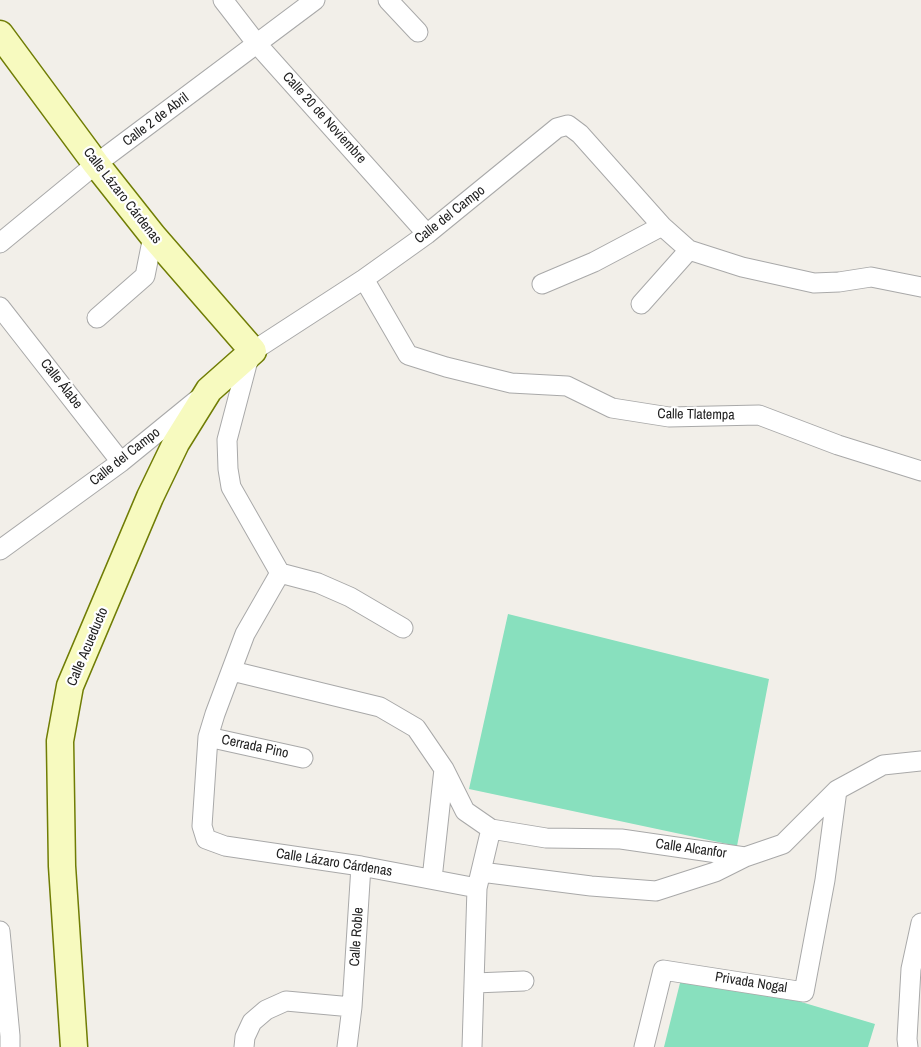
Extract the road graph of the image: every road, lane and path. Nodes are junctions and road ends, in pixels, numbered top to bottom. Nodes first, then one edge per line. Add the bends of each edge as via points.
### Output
1 (223, 0) edge
2 (315, 0) edge
3 (388, 0) edge
4 (418, 32) dead end
5 (0, 34) edge
6 (257, 44) junction
7 (96, 164) junction
8 (662, 226) junction
9 (427, 234) junction
10 (153, 236) junction
11 (0, 243) edge
12 (689, 250) junction
13 (364, 279) junction
14 (542, 284) dead end
15 (921, 286) edge
16 (641, 304) dead end
17 (0, 307) edge
18 (97, 318) dead end
19 (253, 351) junction
20 (209, 390) junction
21 (121, 462) junction
22 (921, 471) edge
23 (0, 550) edge
24 (280, 573) junction
25 (403, 628) dead end
26 (232, 670) junction
27 (208, 737) junction
28 (303, 758) dead end
29 (921, 761) edge
30 (444, 769) junction
31 (837, 790) junction
32 (492, 829) junction
33 (745, 857) junction
34 (361, 866) junction
35 (432, 879) junction
36 (479, 880) junction
37 (921, 923) edge
38 (0, 931) edge
39 (2, 969) edge
40 (524, 981) dead end
41 (475, 983) junction
42 (352, 1007) junction
43 (10, 1047) edge
44 (74, 1047) edge
45 (244, 1047) edge
46 (347, 1047) edge
47 (472, 1047) edge
48 (644, 1047) edge
49 (908, 1047) edge

1 - 6 street, Calle 20 de Noviembre
2 - 6 street, Calle 2 de Abril
3 - 4 street
5 - 7 street, Calle Lázaro Cárdenas
6 - 7 street, Calle 2 de Abril
6 - 9 street, Calle 20 de Noviembre
7 - 10 street, Calle Lázaro Cárdenas
7 - 11 street, Calle 2 de Abril
8 - 9 street, Calle del Campo via 580,134 568,125 558,128
8 - 12 street, Calle del Campo
8 - 14 street via 594,262
9 - 13 street, Calle del Campo
10 - 18 street via 145,276
10 - 19 street, Calle Lázaro Cárdenas
12 - 15 street, Calle del Campo via 742,267 814,283 871,277
12 - 16 street
13 - 19 street, Calle del Campo
13 - 22 street, Calle Tlatempa via 408,354 511,383 567,386 612,408 669,417 759,415 838,445
17 - 21 street, Calle Álabe
19 - 20 street, Calle del Campo
19 - 24 street via 227,440 228,469 231,487
20 - 21 street, Calle del Campo
20 - 44 street, Calle Acueducto via 176,443 150,497 70,686 60,741 62,866
21 - 23 street, Calle del Campo
24 - 25 street via 318,583 350,597
24 - 26 street, Calle Lázaro Cárdenas via 246,634
26 - 27 street, Calle Lázaro Cárdenas
26 - 30 street via 380,707 416,728
27 - 28 street, Cerrada Pino
27 - 34 street, Calle Lázaro Cárdenas via 202,826 206,839 225,846
29 - 31 street, Calle Alcanfor via 883,765
30 - 32 street via 466,811
30 - 35 street
31 - 33 street, Calle Alcanfor via 783,844
31 - 48 street, Privada Nogal via 825,880 804,992 663,970
32 - 33 street, Calle Alcanfor via 546,838 621,839
32 - 36 street
33 - 36 street, Calle Lázaro Cárdenas via 715,872 656,891
34 - 35 street, Calle Lázaro Cárdenas
34 - 42 street, Calle Roble
35 - 36 street, Calle Lázaro Cárdenas
36 - 41 street
37 - 49 street via 911,969
38 - 39 street
39 - 43 street
40 - 41 street
41 - 47 street
42 - 45 street via 286,1001 266,1010 252,1022
42 - 46 street, Calle Roble

